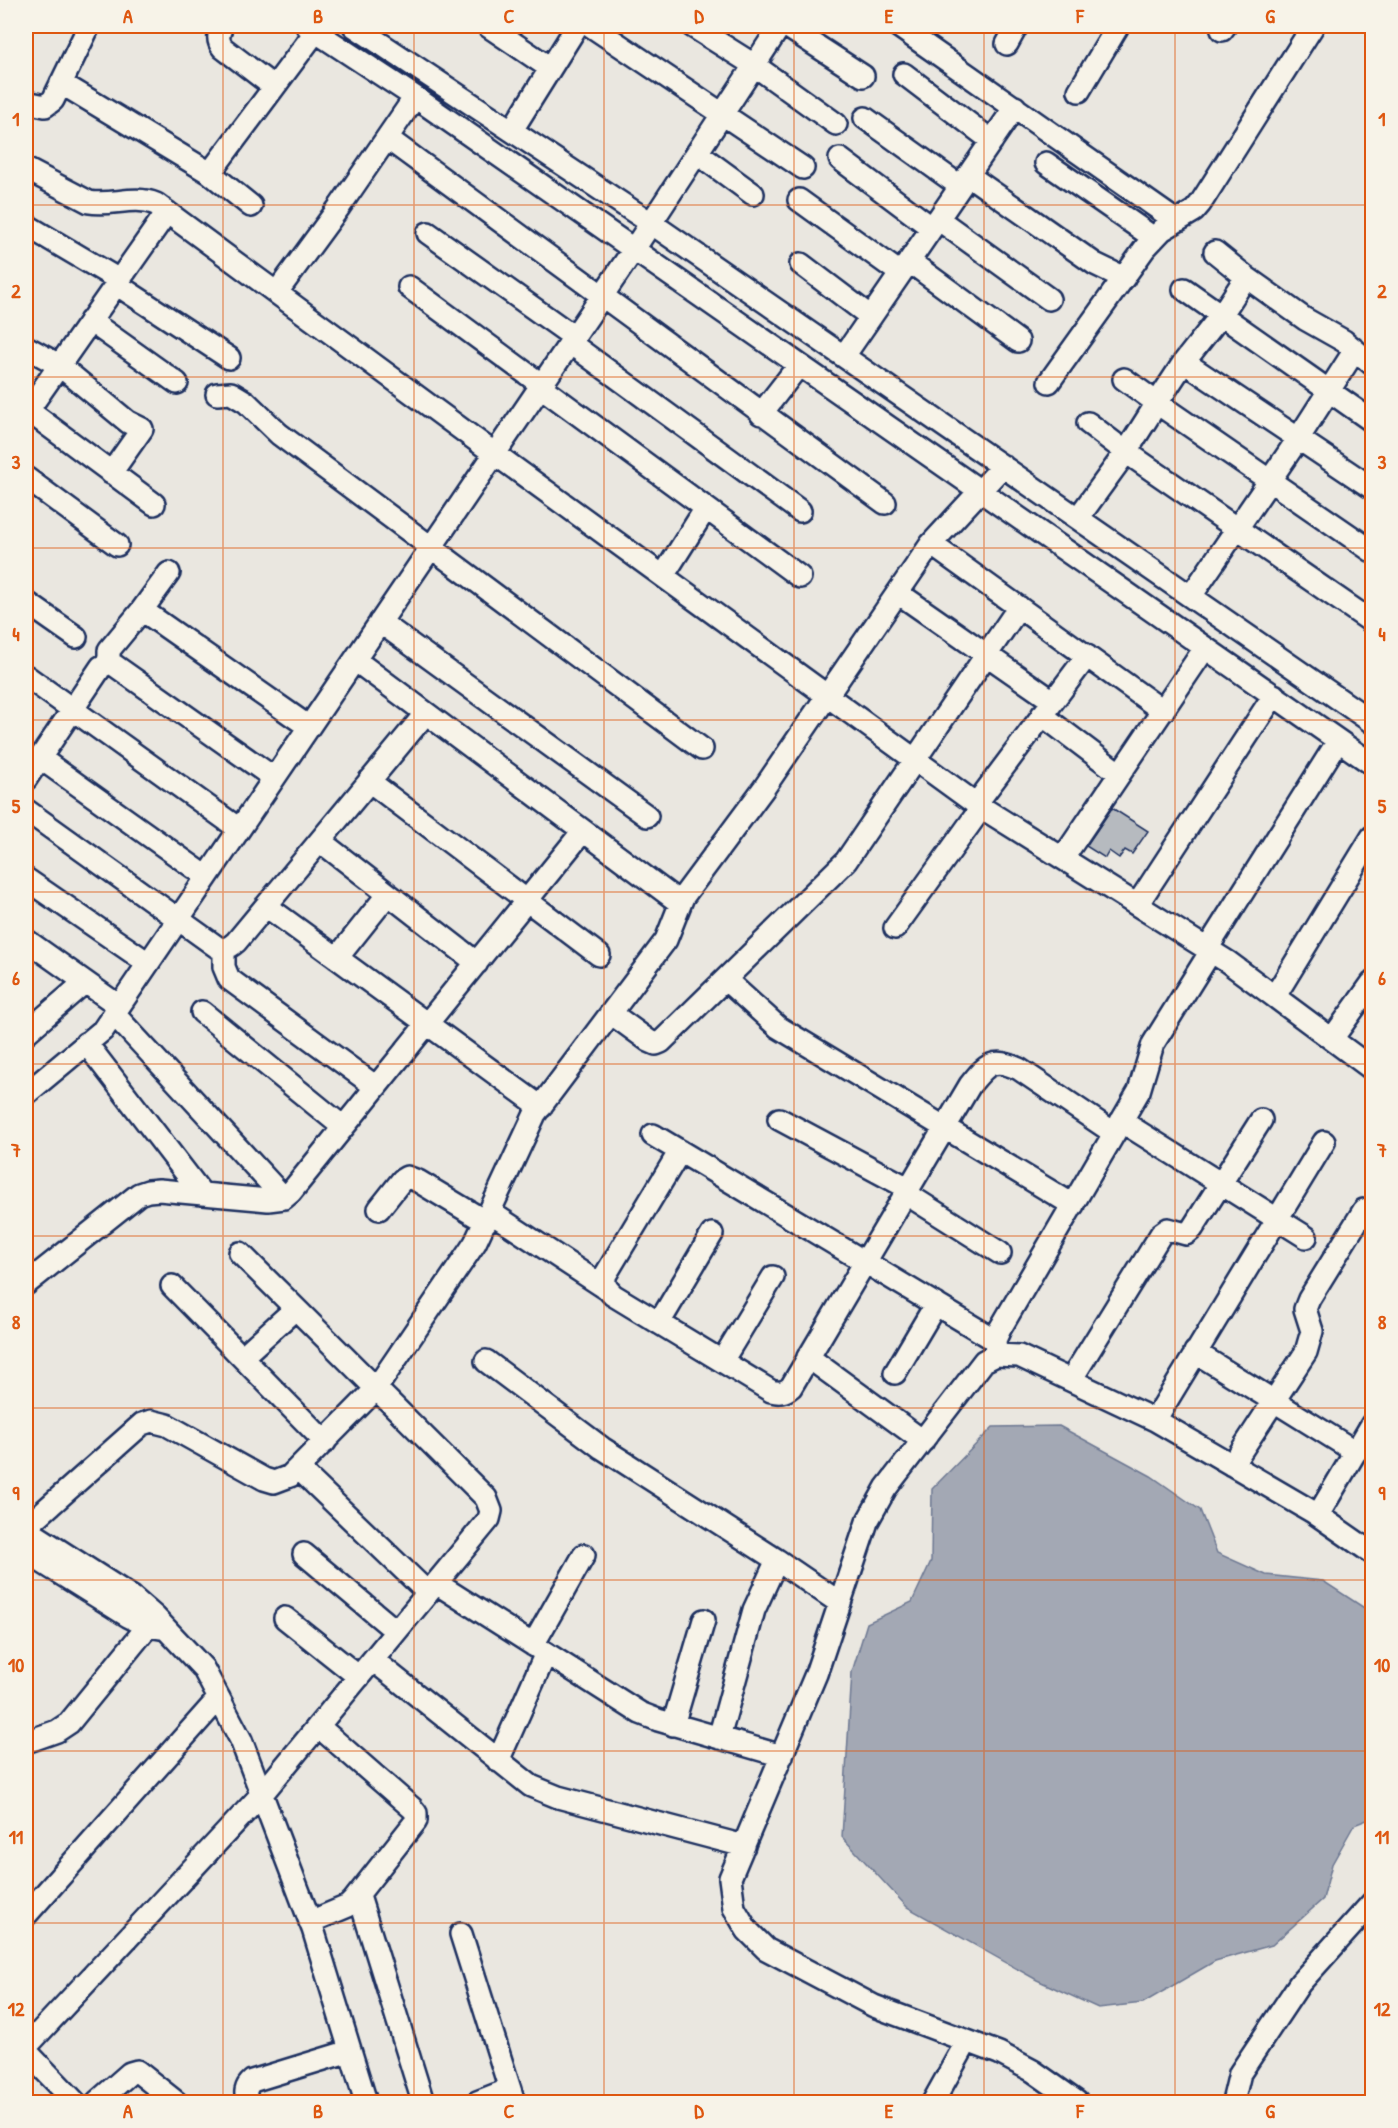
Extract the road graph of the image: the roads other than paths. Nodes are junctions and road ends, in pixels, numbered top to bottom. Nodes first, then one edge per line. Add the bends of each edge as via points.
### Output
1 (89, 26) edge
2 (222, 26) edge
3 (354, 26) edge
4 (488, 26) edge
5 (577, 26) edge
6 (591, 26) edge
7 (692, 26) edge
8 (780, 26) edge
9 (786, 26) edge
10 (898, 26) edge
11 (1118, 26) edge
12 (1313, 26) edge
13 (312, 28) edge
14 (380, 32) edge
15 (754, 65) junction
16 (550, 68) junction
17 (904, 74) dead end
18 (863, 76) dead end
19 (61, 83) junction
20 (274, 87) junction
21 (1079, 91) dead end
22 (415, 97) junction
23 (26, 102) edge
24 (1015, 107) junction
25 (723, 113) junction
26 (865, 118) dead end
27 (836, 124) dead end
28 (512, 130) junction
29 (387, 138) junction
30 (992, 141) junction
31 (697, 153) junction
32 (840, 159) dead end
33 (1046, 163) dead end
34 (803, 168) dead end
35 (26, 169) edge
36 (210, 172) junction
37 (964, 181) junction
38 (753, 194) dead end
39 (799, 200) dead end
40 (251, 206) dead end
41 (167, 212) junction
42 (1176, 221) junction
43 (651, 223) junction
44 (935, 223) junction
45 (26, 225) edge
46 (428, 233) dead end
47 (1154, 238) junction
48 (634, 249) junction
49 (1215, 252) dead end
50 (801, 264) dead end
51 (905, 267) junction
52 (1246, 277) junction
53 (1124, 278) junction
54 (118, 282) junction
55 (409, 287) dead end
56 (1184, 289) dead end
57 (277, 292) junction
58 (602, 297) junction
59 (1049, 299) dead end
60 (1221, 314) junction
61 (871, 316) junction
62 (90, 321) junction
63 (572, 340) junction
64 (1018, 341) dead end
65 (26, 347) edge
66 (1354, 350) junction
67 (843, 356) junction
68 (230, 358) dead end
69 (1184, 362) junction
70 (1372, 364) edge
71 (59, 365) junction
72 (799, 365) junction
73 (1124, 379) dead end
74 (1049, 382) dead end
75 (177, 383) dead end
76 (541, 386) junction
77 (1328, 389) junction
78 (217, 394) dead end
79 (1157, 403) junction
80 (26, 411) edge
81 (762, 414) junction
82 (1372, 421) edge
83 (1088, 423) dead end
84 (1298, 438) junction
85 (1126, 452) junction
86 (495, 454) junction
87 (1003, 466) junction
88 (111, 473) junction
89 (26, 478) edge
90 (1269, 480) junction
91 (1372, 489) edge
92 (979, 491) junction
93 (885, 503) dead end
94 (154, 504) dead end
95 (706, 508) junction
96 (800, 510) dead end
97 (1078, 518) junction
98 (1236, 528) junction
99 (931, 544) junction
100 (117, 545) dead end
101 (432, 547) junction
102 (1372, 551) edge
103 (169, 573) dead end
104 (663, 576) junction
105 (800, 577) dead end
106 (1168, 580) junction
107 (898, 592) junction
108 (1191, 596) junction
109 (26, 602) edge
110 (1019, 607) junction
111 (1149, 609) junction
112 (142, 610) junction
113 (380, 622) junction
114 (1372, 622) edge
115 (76, 636) dead end
116 (1205, 648) junction
117 (987, 654) junction
118 (1087, 656) junction
119 (355, 660) junction
120 (109, 663) junction
121 (26, 676) edge
122 (1274, 695) junction
123 (829, 697) junction
124 (1048, 708) junction
125 (73, 710) junction
126 (1163, 711) junction
127 (426, 713) junction
128 (1372, 722) edge
129 (309, 727) junction
130 (1338, 741) junction
131 (702, 749) dead end
132 (40, 758) junction
133 (915, 760) junction
134 (1372, 764) edge
135 (1120, 774) junction
136 (274, 778) junction
137 (26, 779) edge
138 (369, 781) junction
139 (979, 806) junction
140 (26, 810) edge
141 (647, 816) dead end
142 (239, 829) junction
143 (583, 831) junction
144 (1372, 837) edge
145 (320, 841) junction
146 (1063, 858) junction
147 (207, 877) junction
148 (26, 879) edge
149 (388, 894) junction
150 (527, 901) junction
151 (680, 903) junction
152 (1137, 905) junction
153 (266, 906) junction
154 (179, 918) junction
155 (895, 928) dead end
156 (224, 949) junction
157 (30, 950) edge
158 (1209, 950) junction
159 (599, 955) dead end
160 (337, 958) junction
161 (148, 963) junction
162 (477, 963) junction
163 (726, 980) junction
164 (85, 982) junction
165 (1372, 983) edge
166 (1275, 996) junction
167 (116, 1010) junction
168 (202, 1012) dead end
169 (612, 1014) junction
170 (428, 1023) junction
171 (26, 1033) edge
172 (1332, 1039) junction
173 (86, 1043) junction
174 (1372, 1069) edge
175 (376, 1087) junction
176 (26, 1094) edge
177 (541, 1107) junction
178 (779, 1119) dead end
179 (1261, 1120) dead end
180 (945, 1126) junction
181 (344, 1127) junction
182 (1118, 1127) junction
183 (653, 1135) dead end
184 (1324, 1142) dead end
185 (680, 1151) junction
186 (1221, 1184) junction
187 (907, 1190) junction
188 (202, 1194) junction
189 (284, 1198) junction
190 (1072, 1205) junction
191 (379, 1209) dead end
192 (1364, 1210) dead end
193 (488, 1217) junction
194 (1277, 1218) junction
195 (712, 1234) dead end
196 (1306, 1237) dead end
197 (240, 1253) dead end
198 (1000, 1253) dead end
199 (864, 1261) junction
200 (773, 1277) dead end
201 (26, 1284) edge
202 (172, 1286) dead end
203 (607, 1289) junction
204 (936, 1304) junction
205 (295, 1309) junction
206 (659, 1323) junction
207 (996, 1347) junction
208 (1195, 1353) junction
209 (242, 1357) junction
210 (808, 1357) junction
211 (486, 1360) dead end
212 (722, 1361) junction
213 (895, 1372) dead end
214 (1071, 1380) junction
215 (375, 1390) junction
216 (1272, 1401) junction
217 (1155, 1420) junction
218 (1372, 1424) edge
219 (923, 1441) junction
220 (325, 1442) junction
221 (1356, 1452) junction
222 (1232, 1465) junction
223 (298, 1468) junction
224 (1318, 1515) junction
225 (26, 1528) edge
226 (1340, 1531) junction
227 (1372, 1533) edge
228 (26, 1552) edge
229 (1372, 1553) edge
230 (304, 1554) dead end
231 (584, 1555) dead end
232 (777, 1560) junction
233 (432, 1588) junction
234 (840, 1603) junction
235 (285, 1618) dead end
236 (704, 1620) dead end
237 (157, 1627) junction
238 (396, 1631) junction
239 (540, 1649) junction
240 (373, 1660) junction
241 (359, 1677) junction
242 (219, 1698) junction
243 (673, 1725) junction
244 (318, 1726) junction
245 (719, 1738) junction
246 (26, 1742) edge
247 (782, 1756) junction
248 (498, 1761) junction
249 (262, 1794) junction
250 (744, 1846) junction
251 (359, 1896) junction
252 (1372, 1903) edge
253 (26, 1915) edge
254 (310, 1922) junction
255 (460, 1934) dead end
256 (967, 2041) junction
257 (26, 2049) edge
258 (350, 2051) junction
259 (512, 2096) edge
260 (1069, 2100) edge
261 (75, 2103) edge
262 (97, 2103) edge
263 (176, 2103) edge
264 (247, 2103) edge
265 (366, 2103) edge
266 (423, 2103) edge
267 (477, 2103) edge
268 (933, 2103) edge
269 (1233, 2103) edge

1 - 19 street
2 - 20 street via 218,38 223,48
3 - 14 street
4 - 16 street
5 - 16 street
6 - 25 street
7 - 15 street
8 - 15 street
9 - 18 street
10 - 24 street
11 - 21 street
12 - 42 street via 1200,204
13 - 20 street
13 - 22 street
14 - 28 street
15 - 25 street
15 - 27 street
16 - 28 street
17 - 30 street
19 - 23 street via 53,100 45,106
19 - 36 street
20 - 36 street
22 - 29 street
22 - 48 street
24 - 30 street
24 - 42 street
25 - 31 street
25 - 34 street
26 - 37 street
28 - 43 street
29 - 57 street
29 - 58 street
30 - 37 street
31 - 38 street
31 - 43 street
32 - 44 street
33 - 47 street
35 - 41 street via 89,202 148,201
36 - 40 street
37 - 44 street
37 - 53 street via 1095,264
39 - 51 street
41 - 54 street
41 - 57 street
42 - 47 street
43 - 48 street
43 - 67 street
44 - 51 street
44 - 59 street
45 - 54 street
46 - 63 street
47 - 53 street
48 - 58 street
48 - 72 street
49 - 52 street
50 - 61 street
51 - 61 street
51 - 64 street
52 - 60 street
52 - 66 street
53 - 74 street
54 - 62 street
54 - 68 street
55 - 76 street
56 - 60 street
57 - 86 street
58 - 63 street
58 - 81 street
60 - 69 street
60 - 77 street
61 - 67 street
62 - 71 street
62 - 75 street
63 - 76 street
63 - 96 street
65 - 71 street
66 - 70 street
66 - 77 street
67 - 87 street
69 - 79 street
69 - 84 street
71 - 80 street
71 - 88 street via 128,422 142,429
72 - 81 street
72 - 92 street
73 - 79 street
76 - 86 street
76 - 95 street
77 - 82 street
77 - 84 street
78 - 101 street via 231,393 246,402 279,434
79 - 85 street
79 - 90 street
80 - 88 street
81 - 93 street
83 - 85 street
84 - 90 street
84 - 91 street
85 - 97 street
85 - 98 street
86 - 101 street
86 - 104 street
87 - 92 street
87 - 97 street
88 - 94 street
89 - 100 street
90 - 98 street
90 - 102 street
92 - 99 street
92 - 111 street
95 - 104 street
95 - 105 street
97 - 106 street
98 - 108 street
98 - 114 street
99 - 107 street
99 - 110 street
101 - 113 street
101 - 131 street
103 - 112 street
104 - 123 street
106 - 108 street
106 - 111 street
107 - 117 street
107 - 123 street
108 - 128 street
109 - 115 street
110 - 117 street
110 - 118 street
111 - 116 street
112 - 120 street via 109,650
112 - 129 street
113 - 119 street
113 - 141 street
116 - 122 street
116 - 126 street
117 - 124 street
117 - 133 street
118 - 124 street
118 - 126 street
119 - 127 street
119 - 129 street
120 - 125 street via 101,667
120 - 136 street
121 - 125 street
122 - 130 street
122 - 152 street
123 - 133 street
123 - 151 street
124 - 135 street
124 - 139 street
125 - 132 street
125 - 142 street
126 - 135 street
127 - 138 street
127 - 143 street
129 - 136 street
130 - 134 street
130 - 158 street
132 - 137 street
132 - 147 street
133 - 139 street
133 - 163 street via 846,861
135 - 146 street
136 - 142 street
138 - 145 street
138 - 150 street
139 - 146 street
139 - 155 street
140 - 154 street
142 - 147 street
143 - 150 street
143 - 151 street
144 - 166 street
145 - 149 street
145 - 153 street
146 - 152 street
147 - 154 street
148 - 161 street
149 - 160 street
149 - 162 street
150 - 159 street
150 - 162 street
151 - 169 street via 666,940
152 - 158 street
153 - 156 street via 236,942
153 - 160 street
154 - 156 street
154 - 161 street
156 - 175 street via 229,979
157 - 164 street
158 - 166 street
158 - 182 street via 1153,1044 1138,1091
160 - 170 street
161 - 167 street
162 - 170 street
163 - 169 street via 656,1044
163 - 180 street via 778,1027
164 - 167 street
164 - 171 street
165 - 172 street
166 - 172 street
167 - 173 street via 103,1030
167 - 189 street
168 - 181 street
169 - 177 street
170 - 175 street
170 - 177 street
172 - 174 street
173 - 176 street
173 - 188 street
175 - 181 street
177 - 193 street
178 - 187 street
179 - 186 street
180 - 182 street via 978,1075 987,1066 1005,1063
180 - 187 street
180 - 190 street
181 - 189 street
182 - 186 street
182 - 190 street
183 - 185 street
184 - 194 street
185 - 199 street
185 - 203 street via 606,1274
186 - 194 street
186 - 214 street via 1189,1232 1168,1229 1161,1234
187 - 198 street
187 - 199 street
188 - 189 street
188 - 201 street via 159,1190 139,1194
190 - 207 street
191 - 193 street via 407,1177
192 - 216 street via 1309,1299 1305,1310 1312,1331 1310,1341
193 - 203 street
193 - 215 street via 475,1243
194 - 196 street
194 - 208 street
195 - 206 street
197 - 205 street
199 - 204 street
199 - 210 street
200 - 212 street
202 - 209 street
203 - 206 street
204 - 207 street
204 - 213 street
205 - 209 street
205 - 215 street
206 - 212 street
207 - 214 street
207 - 219 street
208 - 216 street
208 - 217 street
209 - 220 street
210 - 212 street via 791,1387 778,1393
210 - 219 street
211 - 232 street via 602,1448
214 - 217 street
215 - 220 street
215 - 233 street via 490,1505 489,1519
216 - 221 street
216 - 222 street
217 - 222 street
218 - 221 street
219 - 234 street via 886,1488 867,1522
220 - 223 street
221 - 224 street
222 - 224 street
223 - 225 street via 282,1481 264,1479 167,1425 151,1421 142,1424
223 - 233 street
224 - 226 street
225 - 237 street via 132,1597
226 - 227 street
226 - 229 street
228 - 237 street via 128,1616
230 - 238 street
231 - 239 street
232 - 234 street
232 - 245 street via 754,1610
233 - 238 street
233 - 239 street
234 - 247 street
235 - 241 street
236 - 243 street
237 - 242 street via 203,1668
237 - 246 street via 69,1723
238 - 240 street
239 - 243 street via 640,1713
239 - 248 street
240 - 241 street
240 - 248 street
241 - 244 street
242 - 249 street
242 - 253 street
243 - 245 street
244 - 249 street
244 - 251 street via 416,1813 416,1821
245 - 247 street
247 - 250 street
248 - 250 street via 546,1793
249 - 254 street
249 - 257 street
250 - 256 street via 730,1878 734,1908 747,1930 766,1949 874,2006
251 - 254 street
251 - 266 street
252 - 269 street via 1300,1983 1240,2073
254 - 258 street
255 - 259 street
256 - 260 street via 1033,2071
256 - 268 street
257 - 261 street
258 - 264 street via 252,2081 246,2091
258 - 265 street
259 - 267 street
262 - 263 street via 134,2071

